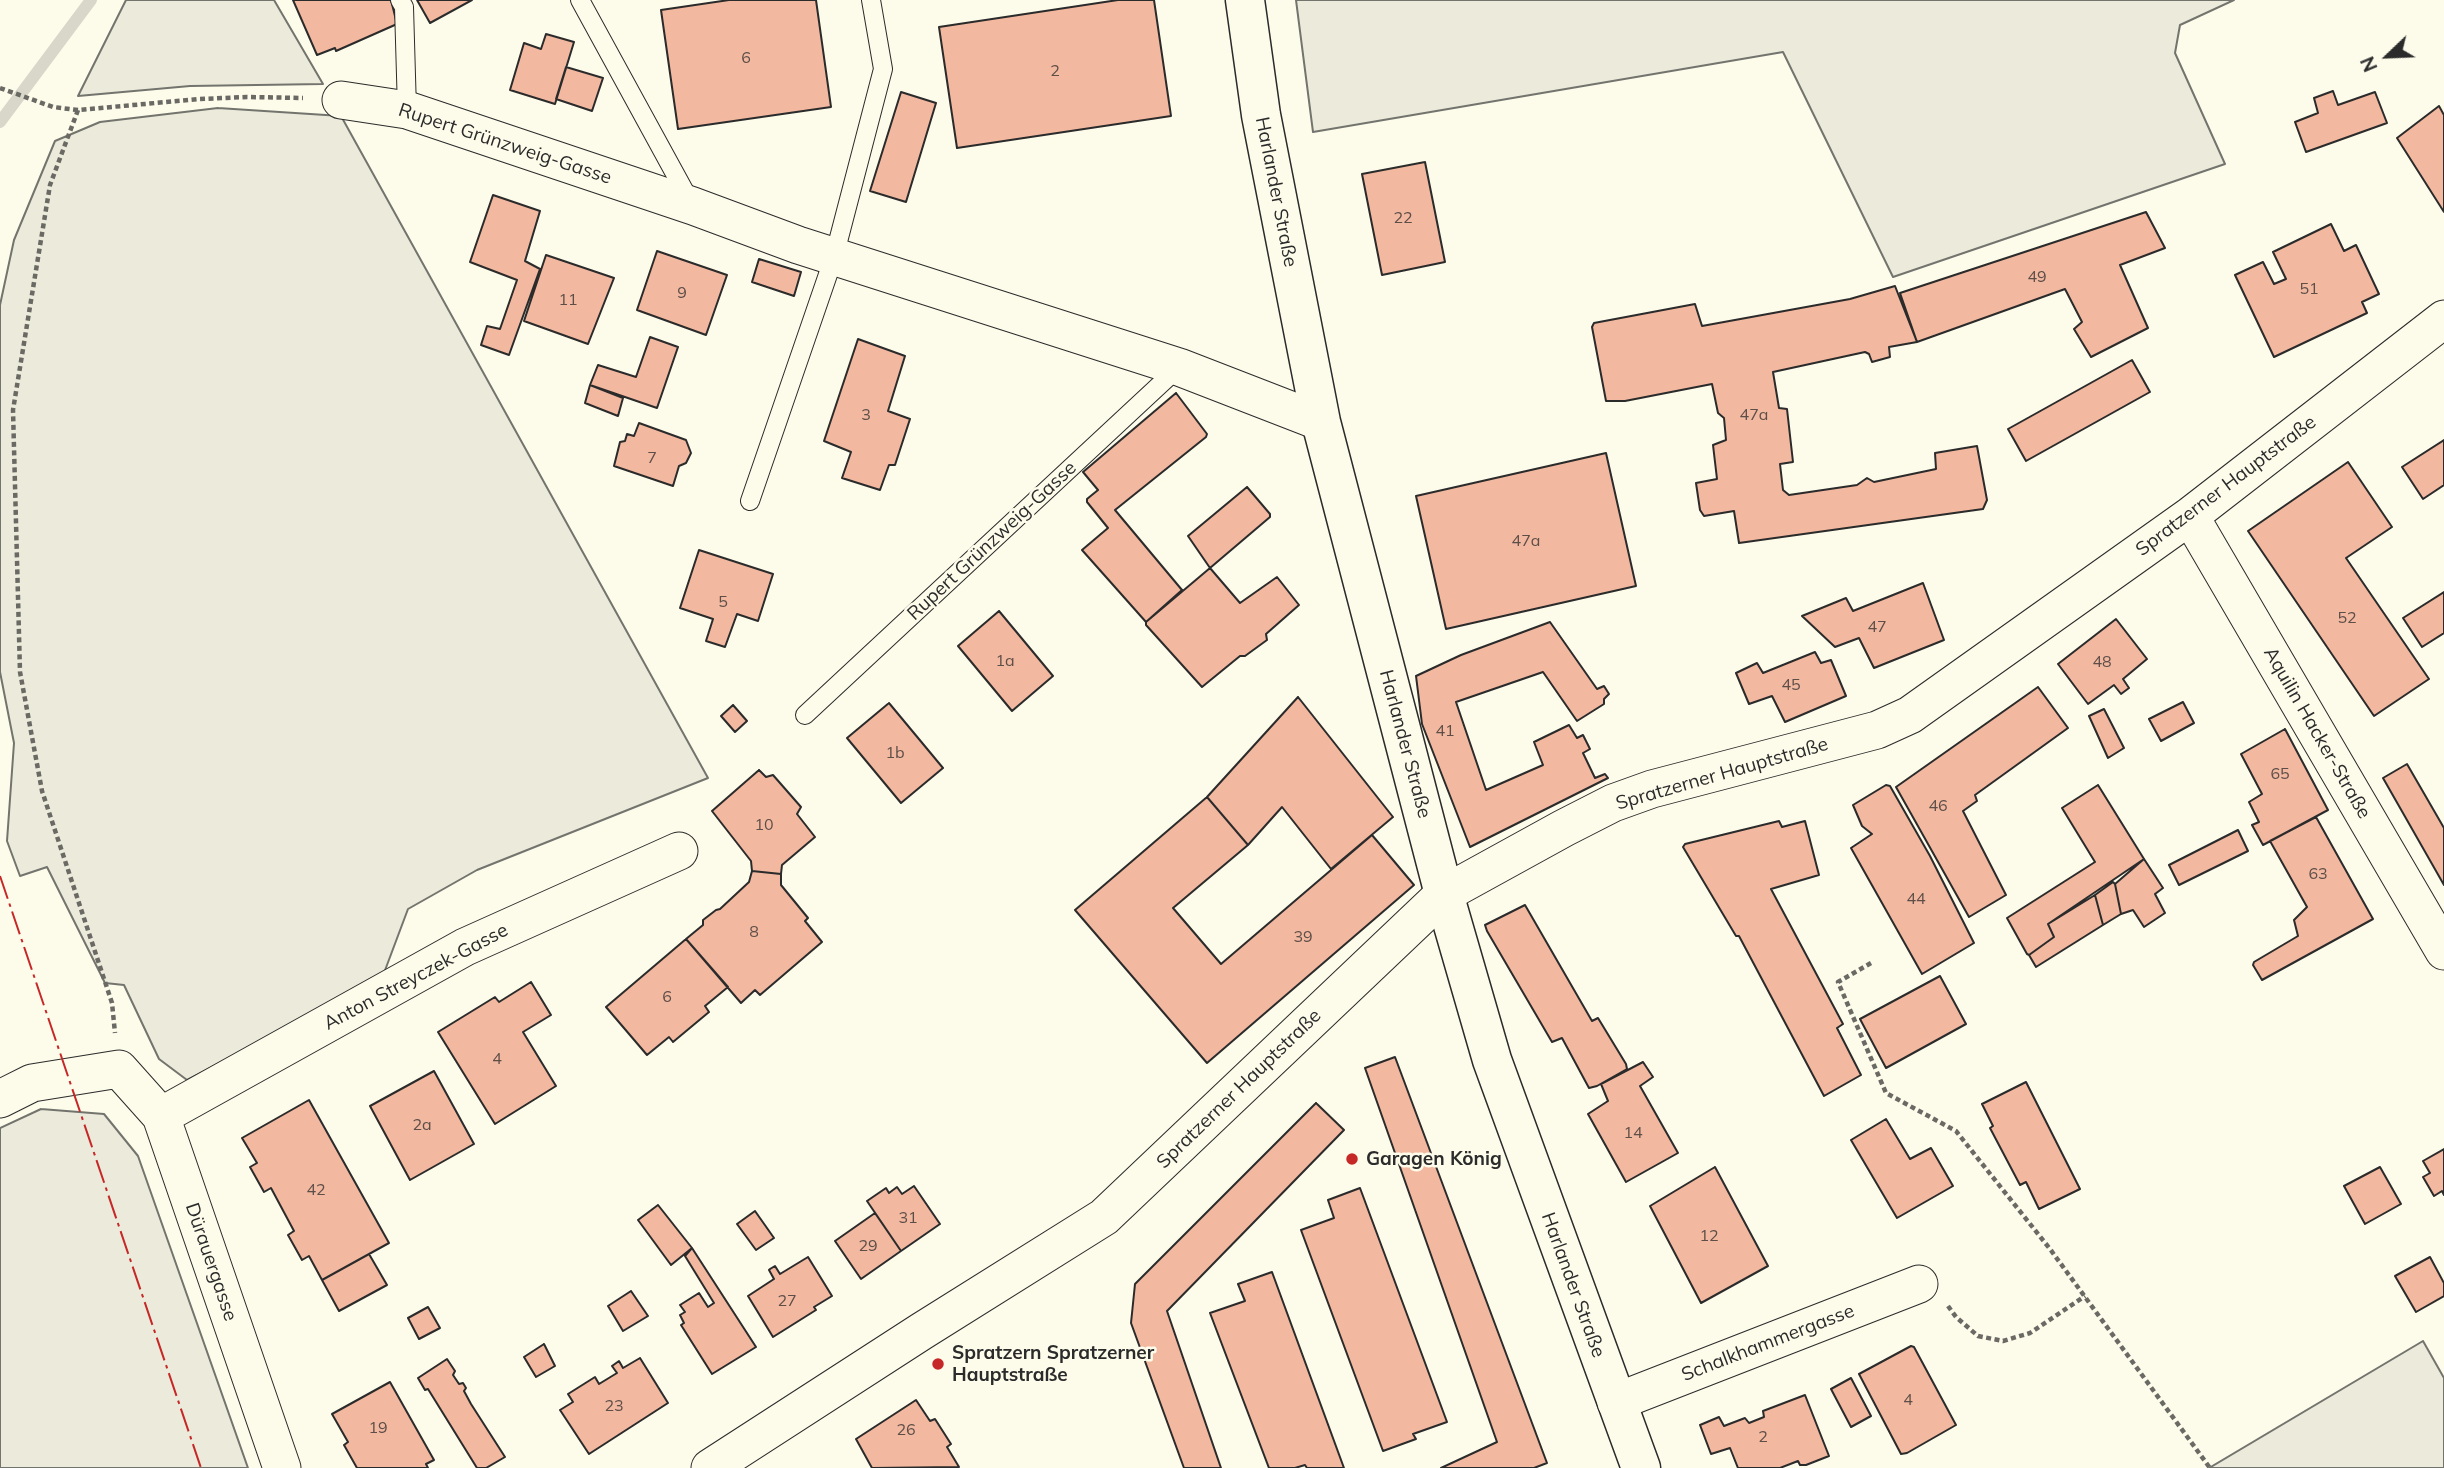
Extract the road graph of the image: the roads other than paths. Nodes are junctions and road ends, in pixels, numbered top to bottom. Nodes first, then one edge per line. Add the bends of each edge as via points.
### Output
1 (400, 0) edge
2 (580, 0) edge
3 (871, 0) edge
4 (1245, 0) edge
5 (341, 100) road end
6 (407, 110) junction
7 (693, 206) junction
8 (834, 257) junction
9 (2444, 318) edge
10 (1179, 367) junction
11 (1321, 422) junction
12 (750, 501) dead end
13 (2190, 516) junction
14 (805, 715) dead end
15 (679, 851) dead end
16 (1444, 894) junction
17 (2444, 951) edge
18 (0, 1099) edge
19 (161, 1116) junction
20 (1919, 1284) road end
21 (1616, 1402) junction
22 (282, 1468) edge
23 (710, 1468) edge
24 (1641, 1468) edge

1 - 6 lane via 404,7
2 - 7 lane
3 - 8 lane via 883,69
4 - 11 main road, Harlander Straße via 1261,115
5 - 6 street, Rupert Grünzweig-Gasse
6 - 7 street, Rupert Grünzweig-Gasse
7 - 8 street, Rupert Grünzweig-Gasse
8 - 10 street, Rupert Grünzweig-Gasse
8 - 12 lane
9 - 13 street, Spratzerner Hauptstraße
10 - 11 street, Rupert Grünzweig-Gasse
10 - 14 lane, Rupert Grünzweig-Gasse
11 - 16 main road, Harlander Straße
13 - 16 street, Spratzerner Hauptstraße via 1910,715 1877,730 1614,803
13 - 17 street, Aquilin Hacker-Straße
15 - 19 street, Anton Streyczek-Gasse via 465,947
16 - 21 main road, Harlander Straße via 1492,1060
16 - 23 street, Spratzerner Hauptstraße via 1104,1217
18 - 19 street, Dürauergasse via 32,1083 119,1069
19 - 22 street, Dürauergasse
20 - 21 street, Schalkhammergasse
21 - 24 main road, Harlander Straße

